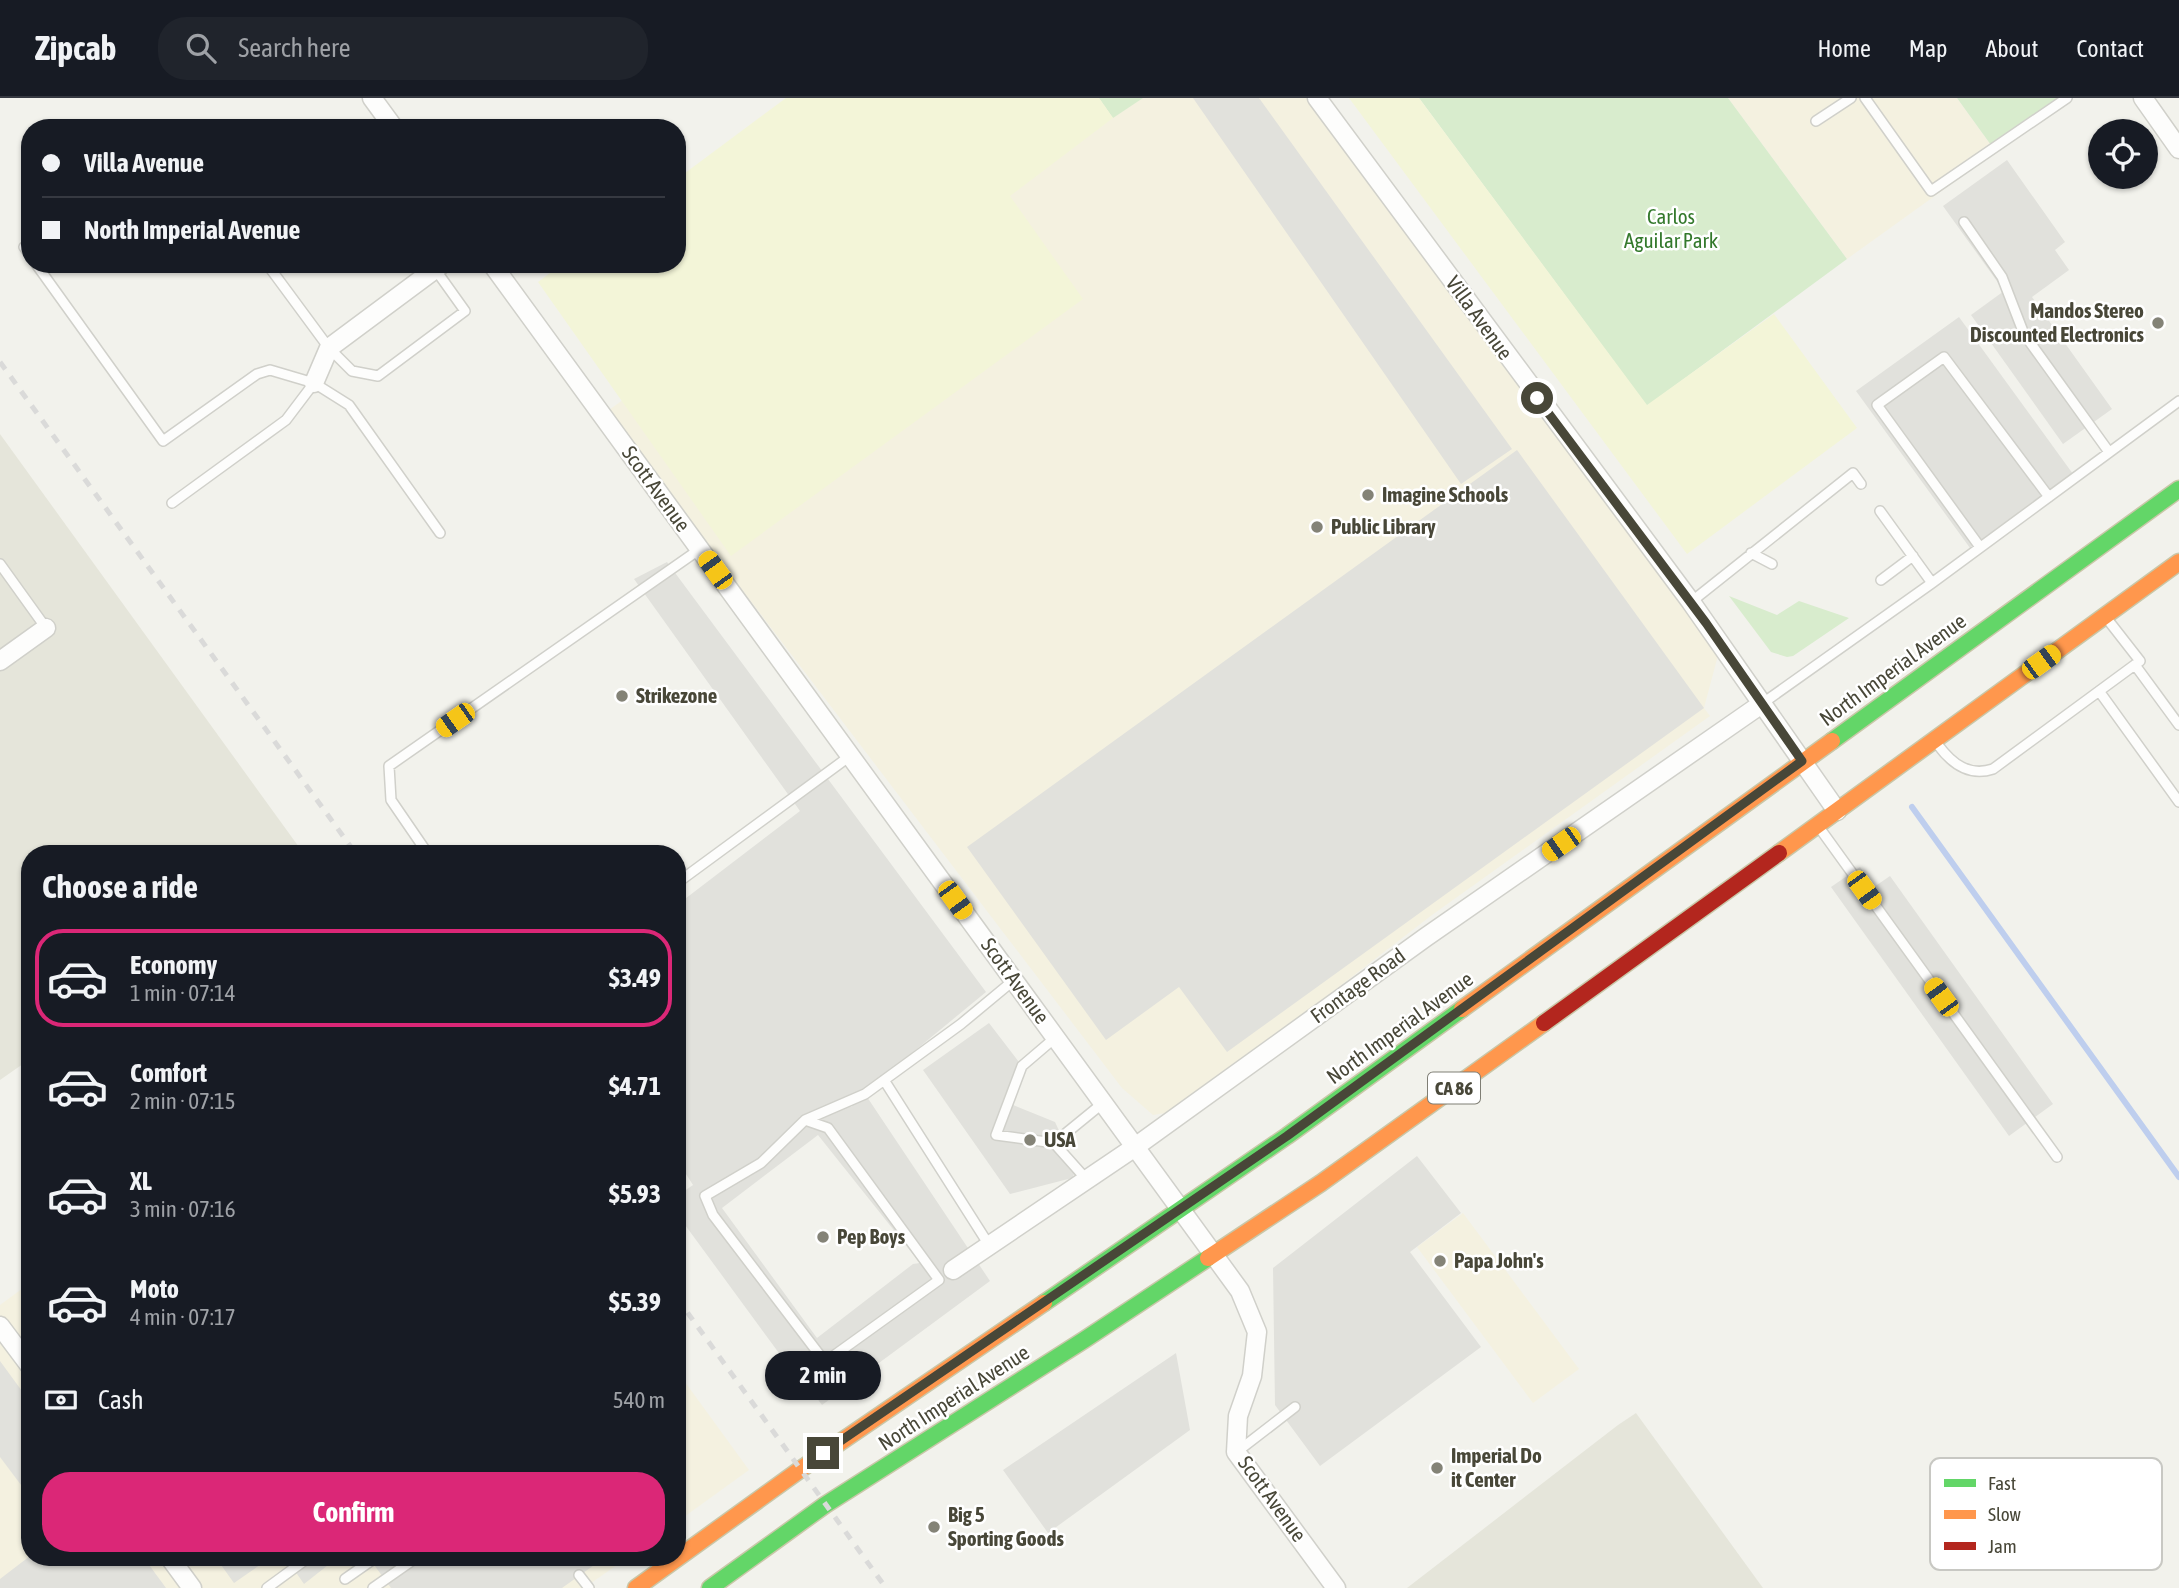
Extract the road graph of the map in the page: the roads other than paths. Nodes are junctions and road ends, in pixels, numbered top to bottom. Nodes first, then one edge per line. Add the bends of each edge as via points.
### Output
1 (372, 98) edge
2 (1317, 98) edge
3 (1851, 98) edge
4 (1865, 98) edge
5 (2067, 98) edge
6 (2145, 99) edge
7 (387, 119) edge
8 (1815, 121) dead end
9 (2179, 149) edge
10 (1964, 222) dead end
11 (42, 273) edge
12 (274, 273) edge
13 (430, 273) edge
14 (442, 273) edge
15 (499, 273) edge
16 (329, 348) junction
17 (314, 383) junction
18 (2179, 401) edge
19 (2109, 452) junction
20 (1861, 484) dead end
21 (2179, 489) edge
22 (2049, 497) junction
23 (172, 502) dead end
24 (1880, 511) dead end
25 (440, 533) dead end
26 (1980, 547) junction
27 (700, 550) junction
28 (1751, 553) junction
29 (1913, 556) junction
30 (2179, 562) edge
31 (0, 564) edge
32 (1772, 564) dead end
33 (1881, 580) dead end
34 (1932, 583) junction
35 (1691, 603) junction
36 (2105, 616) junction
37 (46, 628) joint
38 (0, 661) edge
39 (2135, 665) junction
40 (2099, 691) junction
41 (1763, 703) junction
42 (2179, 725) edge
43 (1934, 740) junction
44 (850, 756) junction
45 (1802, 761) junction
46 (2179, 802) edge
47 (1837, 811) junction
48 (1818, 825) junction
49 (422, 845) edge
50 (686, 876) edge
51 (1014, 980) junction
52 (1055, 1037) junction
53 (884, 1080) junction
54 (1103, 1103) junction
55 (805, 1120) junction
56 (1054, 1143) junction
57 (1135, 1147) junction
58 (2057, 1157) dead end
59 (1087, 1180) junction
60 (1181, 1210) junction
61 (989, 1245) junction
62 (1213, 1254) junction
63 (946, 1275) junction
64 (0, 1326) edge
65 (21, 1357) edge
66 (1295, 1407) dead end
67 (1236, 1452) junction
68 (686, 1552) edge
69 (176, 1566) edge
70 (297, 1566) edge
71 (363, 1566) edge
72 (404, 1566) edge
73 (667, 1566) edge
74 (579, 1575) dead end
75 (345, 1579) dead end
76 (192, 1588) edge
77 (267, 1588) edge
78 (373, 1588) edge
79 (589, 1588) edge
80 (636, 1588) edge
81 (710, 1588) edge
82 (1336, 1588) edge

1 - 7 street
2 - 35 street, Villa Avenue
3 - 8 lane
4 - 5 lane via 1931,191
6 - 9 street
10 - 19 lane via 2002,277 2024,334
11 - 17 lane via 163,441 257,374 270,370
12 - 16 lane
13 - 16 street
14 - 16 lane via 465,312 378,376 352,371
15 - 27 street, Scott Avenue
16 - 17 street
17 - 23 lane via 286,419
17 - 25 lane via 349,405
18 - 19 lane
19 - 22 lane
20 - 28 lane via 1853,473
21 - 45 highway, North Imperial Avenue / CA 86
22 - 26 lane
22 - 26 lane via 1944,357 1877,405
24 - 29 lane
26 - 34 lane
27 - 44 street, Scott Avenue
27 - 49 lane via 389,766 391,800
28 - 32 lane
28 - 35 lane
29 - 33 lane
29 - 34 lane
30 - 36 highway, North Imperial Avenue / CA 86
31 - 37 lane
34 - 41 lane
35 - 41 street, Villa Avenue
36 - 39 lane via 2140,661
36 - 43 highway, North Imperial Avenue / CA 86
37 - 38 street
39 - 40 lane
39 - 42 lane
40 - 43 lane via 1993,769 1979,774 1959,767
40 - 46 lane
41 - 45 street, Villa Avenue
41 - 57 street, Frontage Road
43 - 47 highway, North Imperial Avenue / CA 86
44 - 50 lane
44 - 51 street, Scott Avenue
45 - 47 street, Villa Avenue
45 - 60 highway, North Imperial Avenue / CA 86
47 - 48 highway, North Imperial Avenue / CA 86
48 - 58 lane
48 - 62 highway, North Imperial Avenue / CA 86 via 1321,1183
51 - 52 street, Scott Avenue
51 - 53 lane
52 - 54 street, Scott Avenue
52 - 56 lane via 1021,1066 996,1135
53 - 55 lane via 865,1094
53 - 61 lane
54 - 56 lane
54 - 57 street, Scott Avenue
55 - 63 lane via 828,1128
55 - 63 lane via 761,1163 705,1196 713,1215 825,1362
56 - 59 lane
57 - 59 street, Frontage Road
57 - 60 street, Scott Avenue
59 - 61 street, Frontage Road
60 - 62 street, Scott Avenue
60 - 68 highway, North Imperial Avenue / CA 86
61 - 63 street, Frontage Road
62 - 67 street, Scott Avenue via 1240,1291 1257,1332 1252,1376 1238,1416
62 - 81 highway, North Imperial Avenue / CA 86 via 825,1505
64 - 65 street
66 - 67 lane
67 - 82 street, Scott Avenue
69 - 76 street
70 - 77 lane
71 - 75 lane
72 - 78 lane
73 - 80 highway, North Imperial Avenue / CA 86
74 - 79 lane

